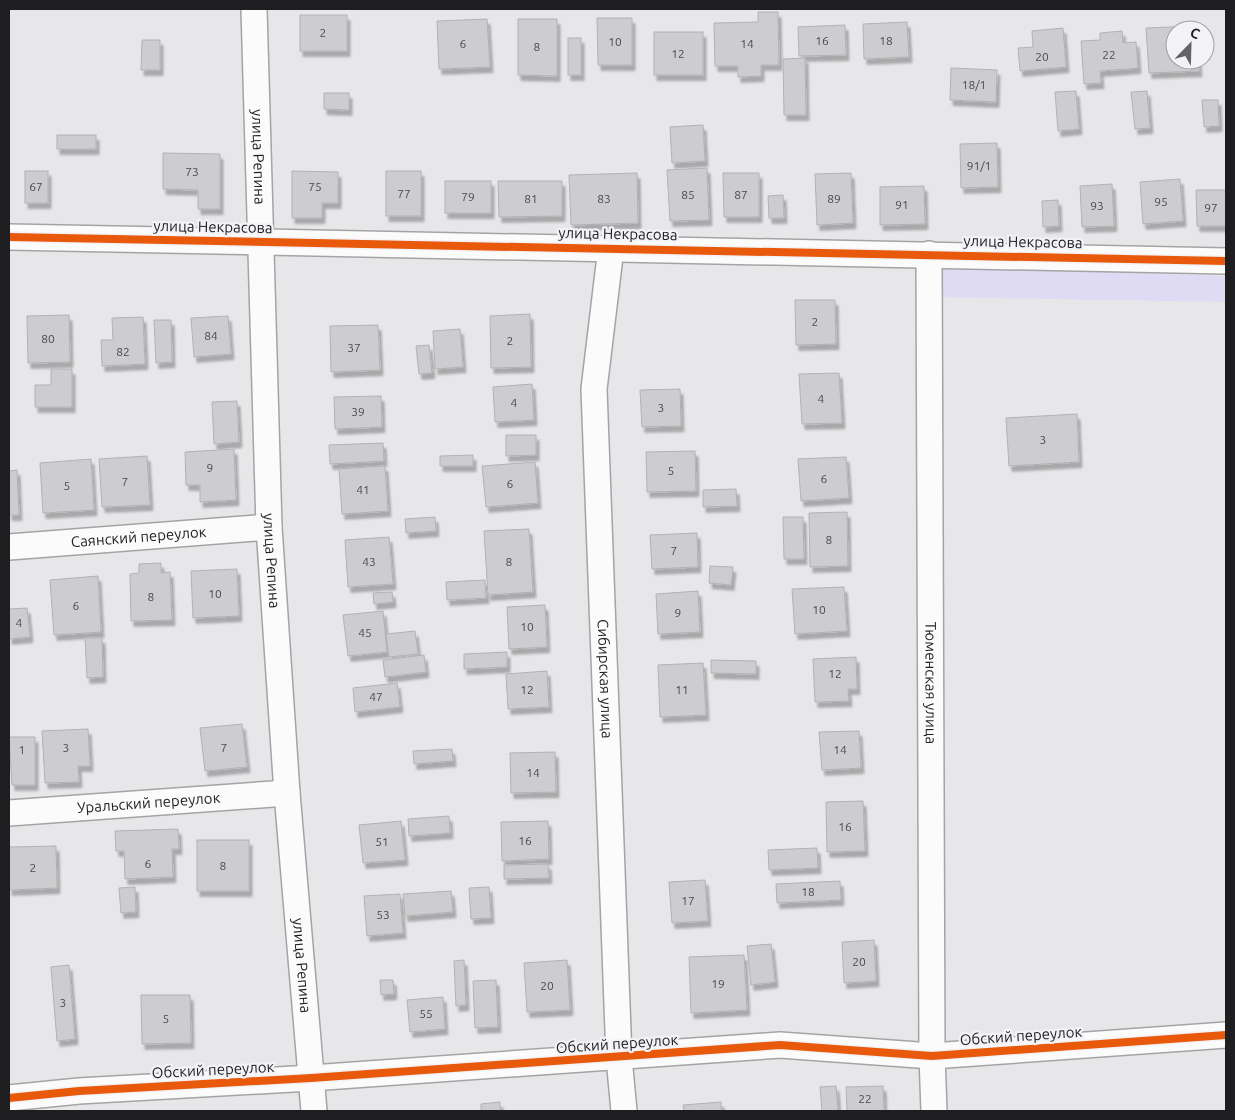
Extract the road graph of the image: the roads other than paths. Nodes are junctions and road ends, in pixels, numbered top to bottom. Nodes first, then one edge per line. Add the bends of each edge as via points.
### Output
1 (254, 9) edge
2 (9, 237) edge
3 (260, 242) junction
4 (611, 248) junction
5 (928, 254) junction
6 (1226, 261) edge
7 (269, 527) junction
8 (9, 547) edge
9 (288, 793) junction
10 (9, 813) edge
11 (1226, 1035) edge
12 (932, 1056) junction
13 (620, 1058) junction
14 (311, 1078) junction
15 (9, 1098) edge
16 (314, 1111) edge
17 (624, 1111) edge
18 (934, 1111) edge

1 - 3 street, улица Репина
2 - 3 street, улица Некрасова
3 - 4 street, улица Некрасова
3 - 7 street, улица Репина
4 - 5 street, улица Некрасова
4 - 13 street, Сибирская улица via 594,388
5 - 6 street, улица Некрасова
5 - 12 street, Тюменская улица
7 - 8 street, Саянский переулок
7 - 9 street, улица Репина
9 - 10 street, Уральский переулок
9 - 14 street, улица Репина
11 - 12 street, Обский переулок
12 - 13 street, Обский переулок via 780,1045
12 - 18 street, Тюменская улица
13 - 14 street, Обский переулок
13 - 17 street, Сибирская улица
14 - 15 street, Обский переулок
14 - 16 street, улица Репина

